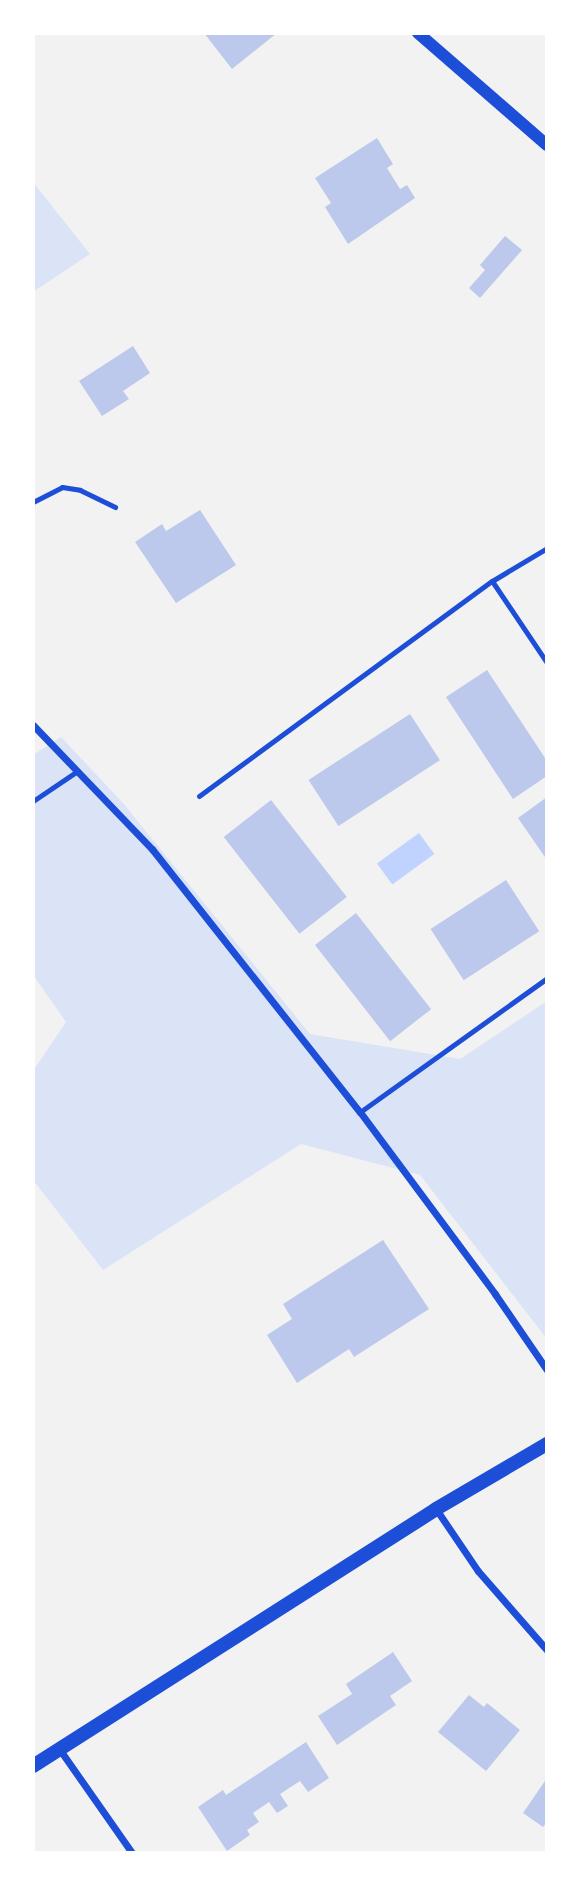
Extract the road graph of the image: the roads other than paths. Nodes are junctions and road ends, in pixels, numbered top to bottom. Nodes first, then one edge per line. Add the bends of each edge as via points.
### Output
1 (418, 33) edge
2 (547, 145) edge
3 (33, 502) edge
4 (115, 507) dead end
5 (547, 548) edge
6 (492, 582) junction
7 (547, 663) edge
8 (33, 725) edge
9 (76, 772) junction
10 (199, 796) dead end
11 (33, 801) edge
12 (547, 978) edge
13 (360, 1112) junction
14 (547, 1370) edge
15 (547, 1444) edge
16 (436, 1509) junction
17 (547, 1650) edge
18 (60, 1750) junction
19 (33, 1766) edge
20 (132, 1853) edge

1 - 2 street
3 - 4 lane via 62,488 80,490
5 - 6 lane
6 - 7 lane
6 - 10 lane
8 - 9 street
9 - 11 lane
9 - 13 street via 152,849
12 - 13 lane
13 - 14 street
15 - 16 main road
16 - 17 street via 478,1571
16 - 18 main road
18 - 19 main road
18 - 20 street

